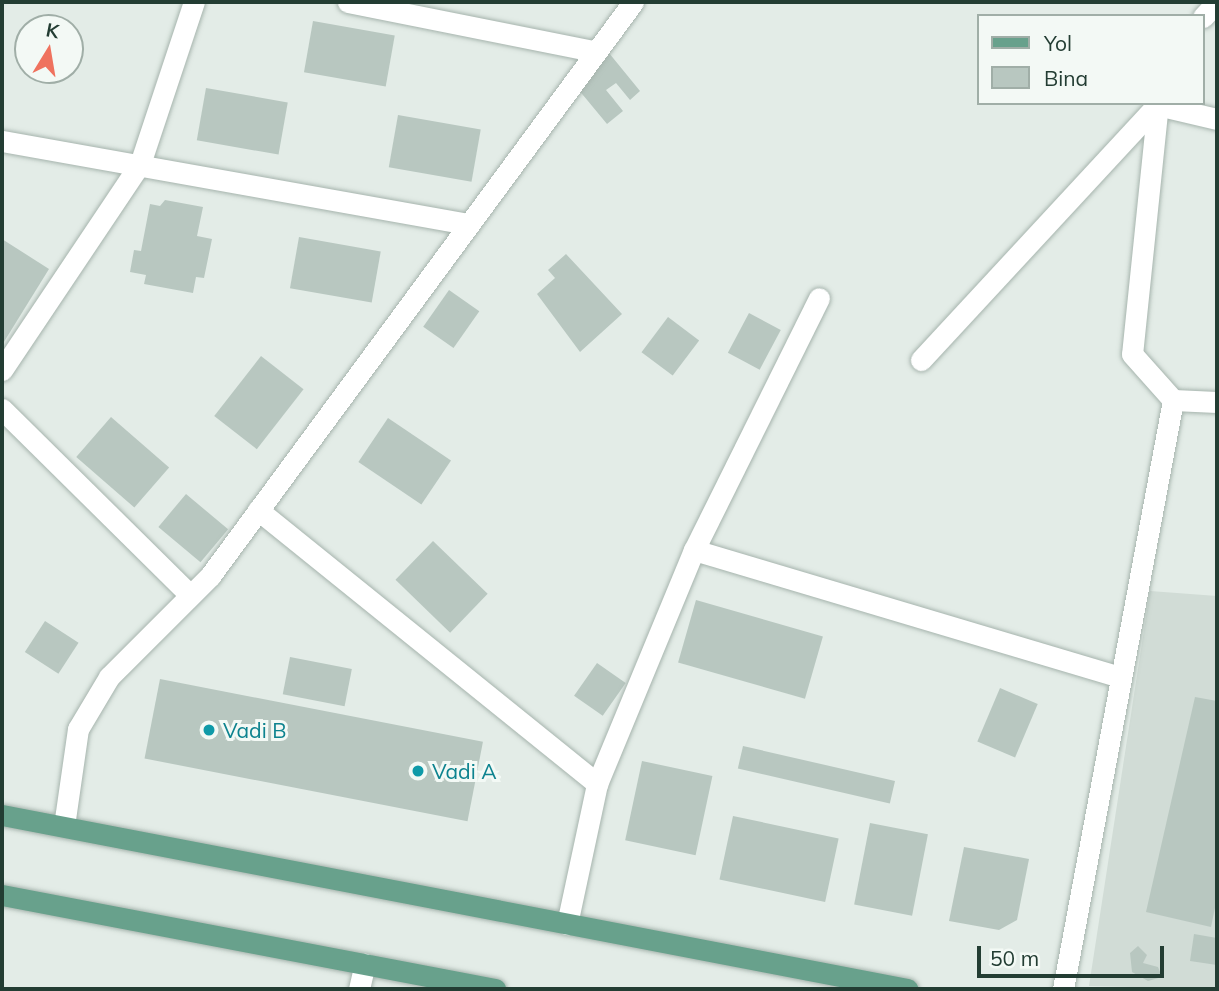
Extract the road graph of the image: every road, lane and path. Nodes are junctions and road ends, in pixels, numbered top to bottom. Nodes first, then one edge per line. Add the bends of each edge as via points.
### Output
1 (194, 2) edge
2 (348, 2) edge
3 (633, 2) edge
4 (1217, 2) edge
5 (1205, 15) edge
6 (594, 51) junction
7 (1157, 105) edge
8 (1158, 105) edge
9 (1162, 105) edge
10 (1217, 120) edge
11 (2, 141) edge
12 (140, 164) junction
13 (467, 224) junction
14 (819, 298) dead end
15 (921, 360) dead end
16 (2, 370) edge
17 (1173, 400) junction
18 (1217, 402) edge
19 (2, 409) edge
20 (258, 510) junction
21 (694, 550) junction
22 (190, 595) junction
23 (1118, 676) junction
24 (597, 784) junction
25 (2, 815) edge
26 (64, 826) junction
27 (2, 895) edge
28 (567, 924) junction
29 (365, 964) junction
30 (359, 989) edge
31 (495, 989) edge
32 (907, 989) edge
33 (1063, 989) edge

1 - 12 street
2 - 6 street
3 - 6 street
4 - 5 street
6 - 13 street
7 - 15 street
8 - 17 street via 1132,354
9 - 10 street
11 - 12 street
12 - 13 street
12 - 16 street
13 - 20 street
14 - 21 street
17 - 18 street
17 - 23 street
19 - 22 street
20 - 22 street
20 - 24 street
21 - 23 street
21 - 24 street
22 - 26 street via 109,677 78,729
23 - 33 street
24 - 28 street
25 - 26 main road
26 - 28 main road
27 - 29 main road
28 - 32 main road
29 - 30 street
29 - 31 main road

